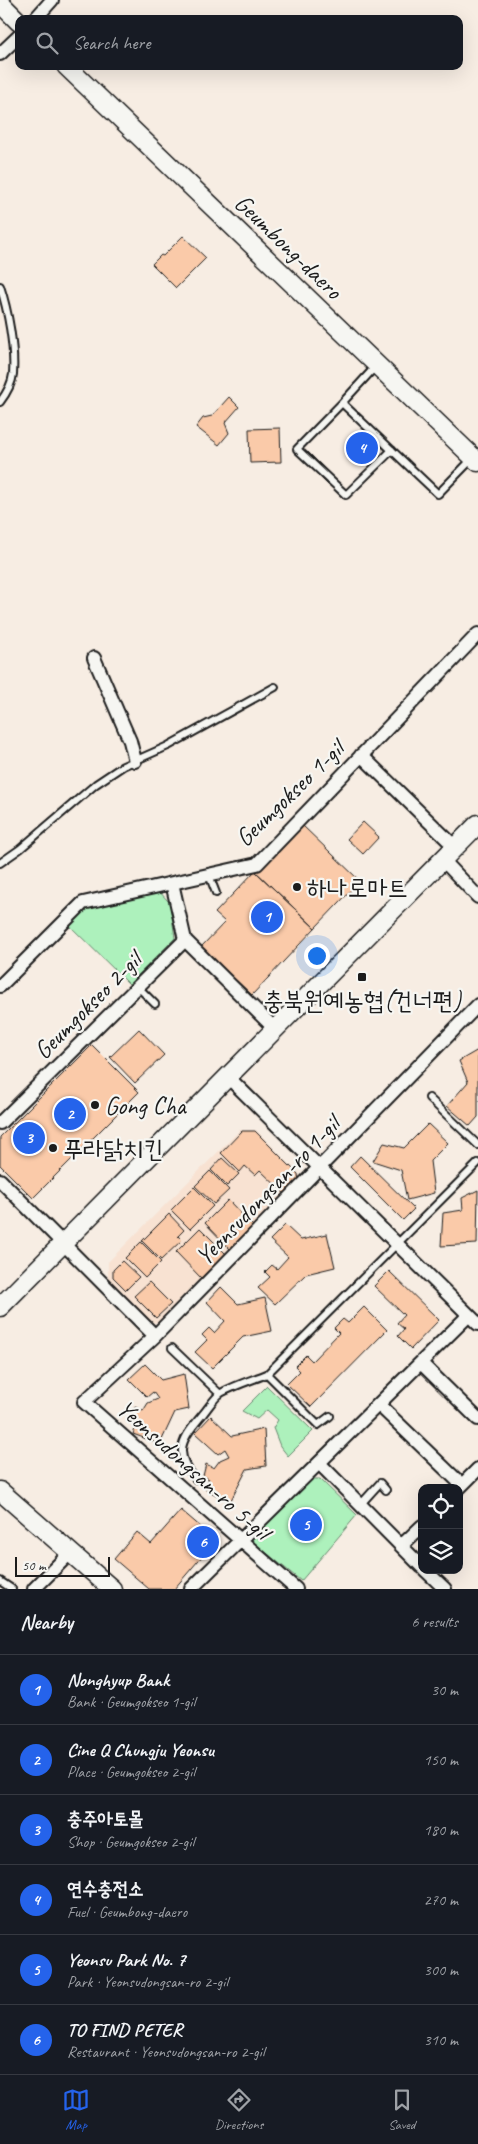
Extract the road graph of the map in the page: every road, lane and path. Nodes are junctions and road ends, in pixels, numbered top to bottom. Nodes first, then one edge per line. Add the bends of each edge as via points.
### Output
1 (52, 0) edge
2 (0, 3) edge
3 (39, 15) edge
4 (15, 18) edge
5 (15, 40) edge
6 (0, 54) edge
7 (70, 70) edge
8 (0, 286) edge
9 (376, 366) junction
10 (0, 402) edge
11 (342, 403) junction
12 (392, 450) junction
13 (476, 460) edge
14 (478, 634) edge
15 (94, 658) dead end
16 (275, 688) dead end
17 (361, 755) junction
18 (135, 761) junction
19 (478, 824) edge
20 (449, 853) junction
21 (0, 863) edge
22 (209, 875) junction
23 (172, 883) junction
24 (216, 893) dead end
25 (478, 896) edge
26 (184, 940) junction
27 (0, 986) edge
28 (138, 987) junction
29 (155, 1004) dead end
30 (478, 1005) edge
31 (275, 1029) junction
32 (228, 1076) junction
33 (429, 1098) dead end
34 (0, 1123) edge
35 (478, 1145) edge
36 (478, 1162) edge
37 (320, 1168) junction
38 (0, 1180) edge
39 (63, 1243) junction
40 (398, 1244) junction
41 (0, 1307) edge
42 (473, 1320) edge
43 (154, 1336) junction
44 (172, 1348) dead end
45 (421, 1363) junction
46 (267, 1374) junction
47 (220, 1394) junction
48 (84, 1402) joint
49 (379, 1405) junction
50 (330, 1416) dead end
51 (478, 1419) edge
52 (320, 1464) junction
53 (478, 1470) edge
54 (196, 1479) dead end
55 (458, 1484) edge
56 (463, 1485) edge
57 (386, 1490) dead end
58 (0, 1491) edge
59 (360, 1505) junction
60 (419, 1529) edge
61 (240, 1541) junction
62 (401, 1546) junction
63 (70, 1553) junction
64 (418, 1563) edge
65 (430, 1574) edge
66 (0, 1581) edge
67 (12, 1589) edge
68 (34, 1589) edge
69 (112, 1589) edge
70 (192, 1589) edge
71 (296, 1589) edge
72 (445, 1589) edge

1 - 3 street
2 - 4 street
5 - 6 street
7 - 9 street, Geumbong-daero
8 - 10 lane via 5,300 13,375
9 - 11 lane
9 - 13 street, Geumbong-daero
11 - 12 lane
11 - 12 lane via 297,448 346,495
12 - 13 lane via 438,494
14 - 17 street, Geumgokseo 1-gil
15 - 18 street via 130,741
16 - 18 lane
17 - 20 street
17 - 22 street, Geumgokseo 1-gil via 257,864
18 - 21 lane via 96,784
19 - 20 street
20 - 25 street
20 - 31 street
22 - 23 street, Geumgokseo 1-gil
22 - 24 lane
23 - 26 street
23 - 27 street, Geumgokseo 1-gil via 83,903
26 - 28 street, Geumgokseo 2-gil
26 - 31 street
28 - 29 lane
28 - 34 street, Geumgokseo 2-gil
30 - 37 street, Yeonsudongsan-ro 1-gil
31 - 32 street
32 - 37 street
32 - 39 street
33 - 35 lane
36 - 40 lane
37 - 40 street
37 - 43 street, Yeonsudongsan-ro 1-gil
38 - 39 street
39 - 41 street
39 - 43 street
40 - 42 street
40 - 46 lane
42 - 45 street
43 - 48 street, Yeonsudongsan-ro 1-gil
44 - 47 lane
45 - 49 street
45 - 51 street
46 - 47 lane
46 - 50 lane via 318,1425
47 - 54 lane via 182,1442 181,1456
48 - 61 street, Yeonsudongsan-ro 5-gil
49 - 52 street
49 - 55 street
52 - 59 street
52 - 61 street
53 - 56 street
57 - 59 lane via 380,1483
58 - 63 street
59 - 62 street
60 - 62 street
61 - 70 street
61 - 71 street, Yeonsudongsan-ro 5-gil
62 - 64 street
63 - 68 street
63 - 69 street
65 - 72 street
66 - 67 lane

